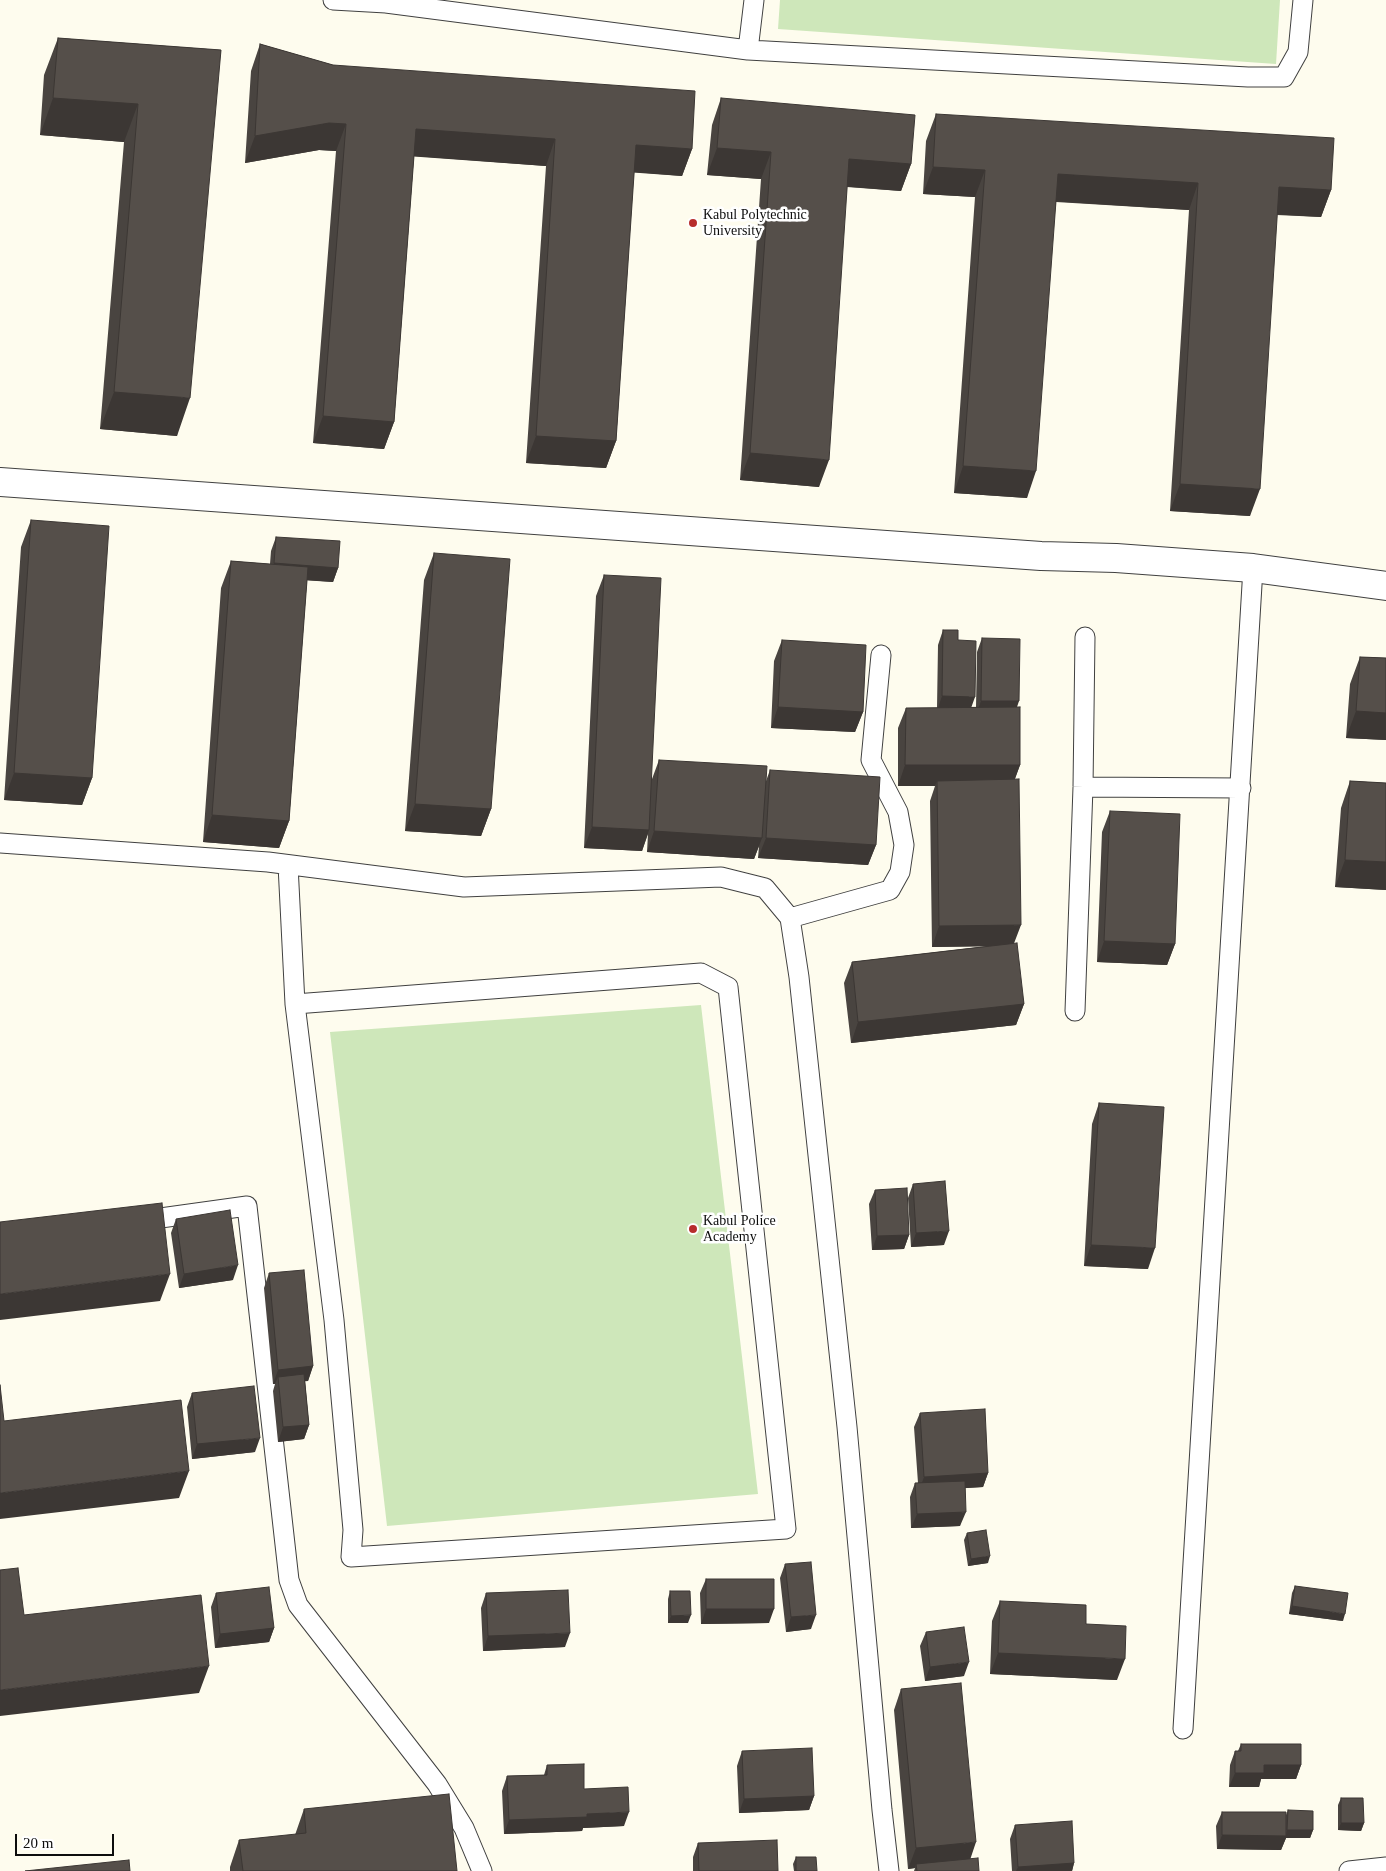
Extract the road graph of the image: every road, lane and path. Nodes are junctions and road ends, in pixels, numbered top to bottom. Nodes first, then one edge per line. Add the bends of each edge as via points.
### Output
1 (333, 0) edge
2 (754, 0) edge
3 (1303, 0) edge
4 (386, 2) edge
5 (748, 50) junction
6 (0, 482) edge
7 (1253, 568) junction
8 (1386, 586) edge
9 (1084, 637) dead end
10 (881, 655) dead end
11 (1083, 787) junction
12 (1241, 788) junction
13 (0, 843) edge
14 (288, 865) junction
15 (790, 918) junction
16 (295, 1004) junction
17 (1075, 1011) dead end
18 (118, 1224) edge
19 (1183, 1729) dead end
20 (1386, 1867) edge
21 (482, 1871) edge
22 (889, 1871) edge
23 (1349, 1871) edge

1 - 4 lane
2 - 5 lane
3 - 5 lane via 1298,52 1284,77
4 - 5 lane
6 - 7 street via 1041,556
7 - 8 street
7 - 12 lane
9 - 11 lane
10 - 15 lane via 871,760 898,812 904,845 900,872 890,890
11 - 12 lane
11 - 17 lane
12 - 19 lane
13 - 14 lane
14 - 15 lane via 464,887 721,877 765,888
14 - 16 lane
15 - 22 lane via 844,1398
16 - 16 lane via 701,972 728,987 786,1529 351,1557 353,1530 334,1320
18 - 21 lane via 247,1206 289,1580 298,1605 437,1784 464,1828
20 - 23 lane

